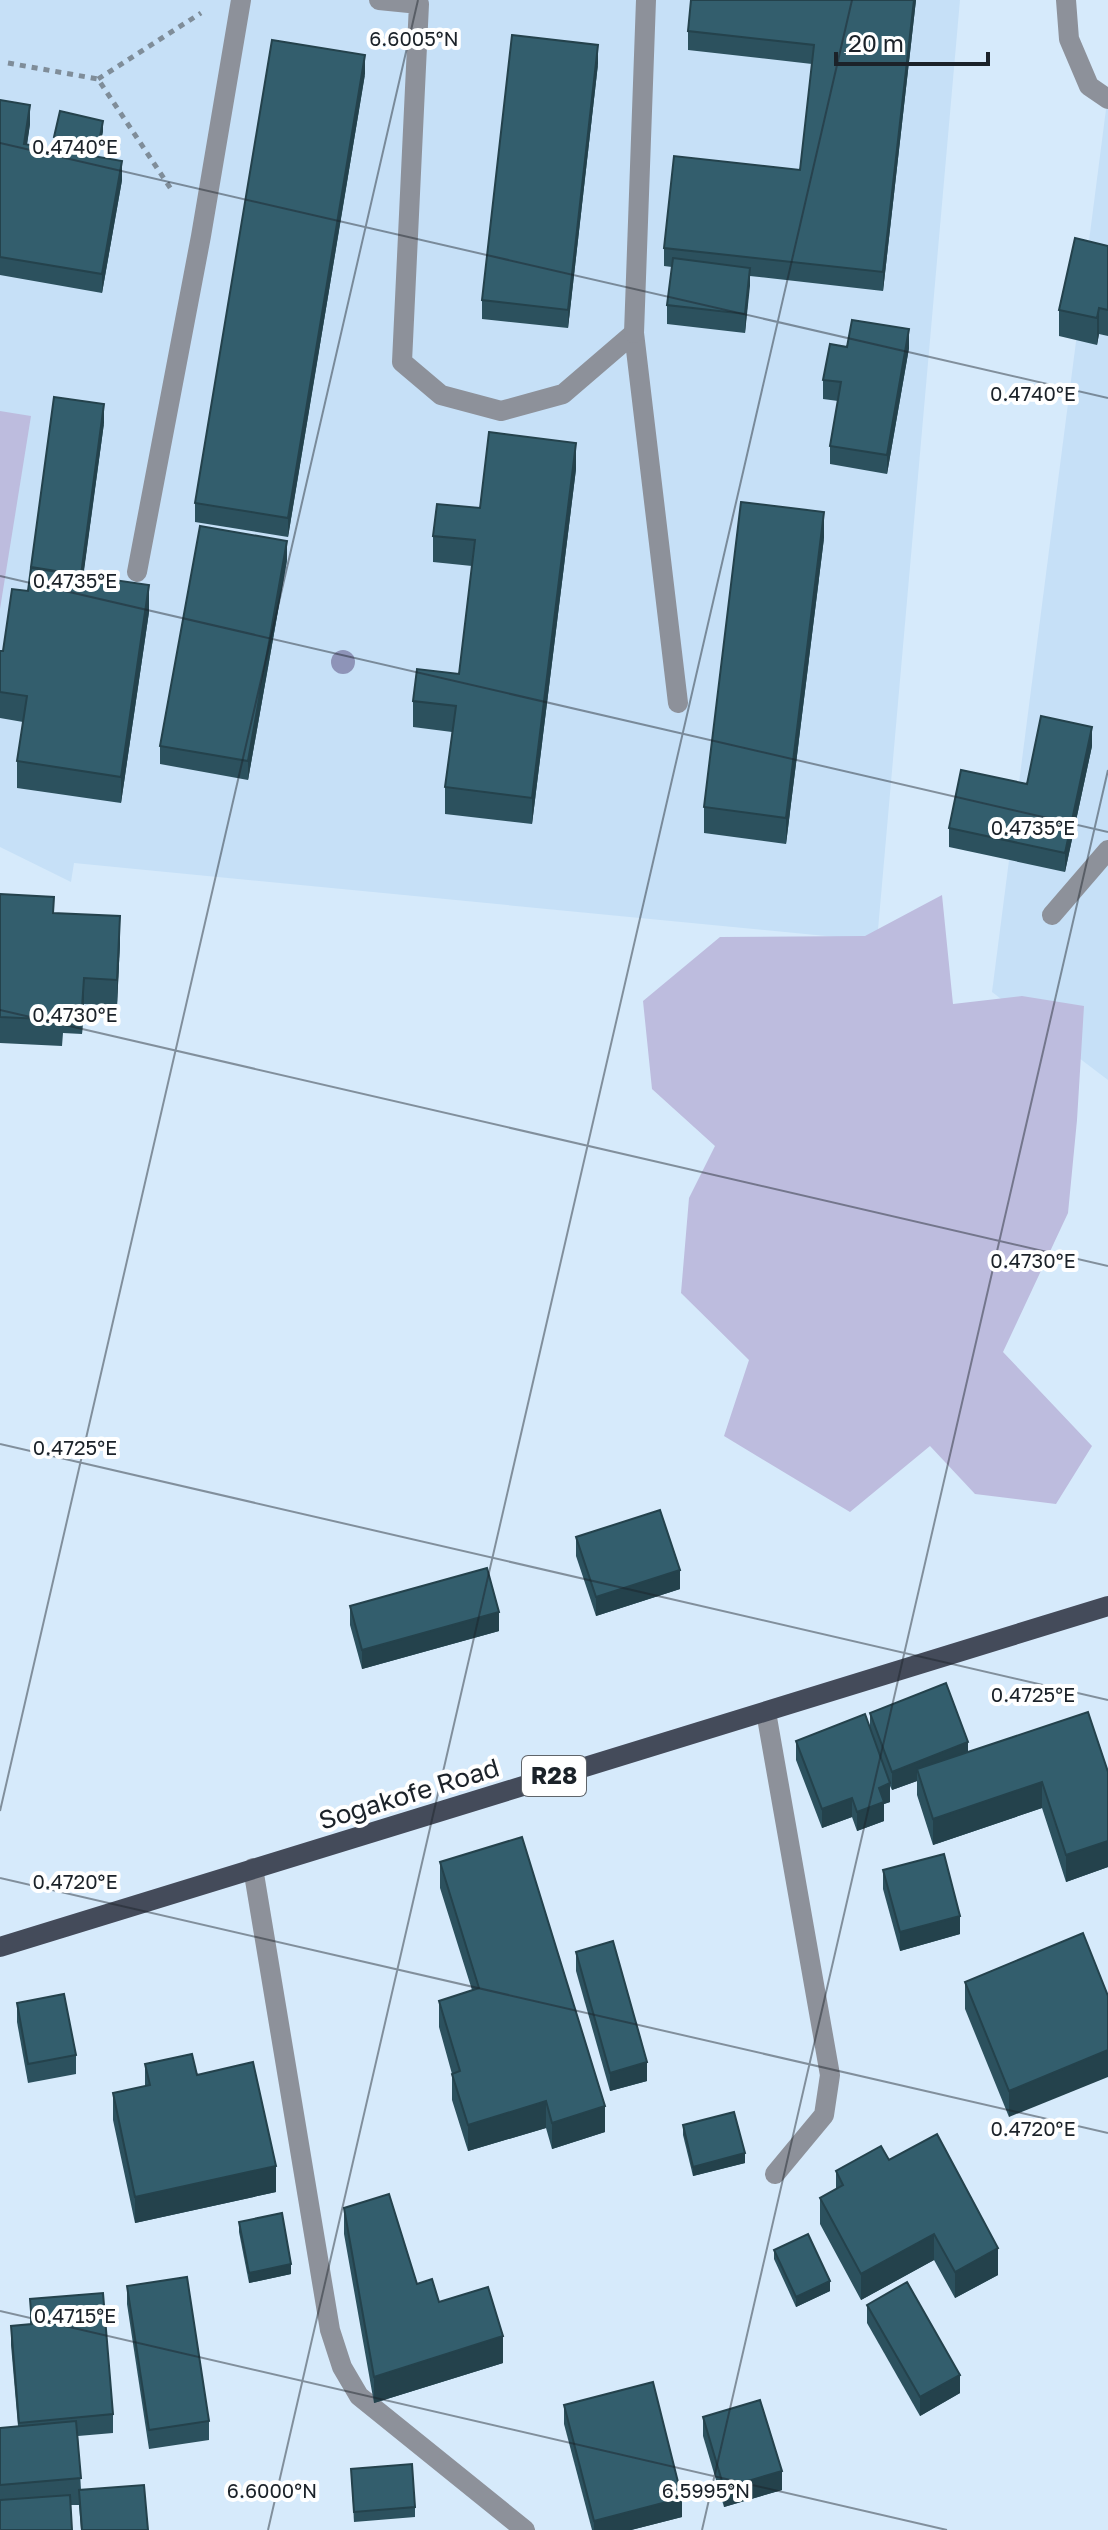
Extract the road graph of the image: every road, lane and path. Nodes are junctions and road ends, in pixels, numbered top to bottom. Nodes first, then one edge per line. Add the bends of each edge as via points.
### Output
1 (241, 0) edge
2 (379, 0) edge
3 (646, 0) edge
4 (1066, 0) edge
5 (420, 2) edge
6 (209, 8) dead end
7 (8, 63) dead end
8 (98, 79) junction
9 (1108, 99) edge
10 (201, 236) junction
11 (634, 333) junction
12 (137, 572) dead end
13 (678, 703) dead end
14 (1108, 850) edge
15 (1052, 915) dead end
16 (1108, 1606) edge
17 (766, 1712) junction
18 (253, 1868) junction
19 (0, 1947) edge
20 (775, 2174) dead end
21 (525, 2530) edge

1 - 10 street
2 - 5 street
3 - 11 street
4 - 9 street via 1069,39 1089,86
5 - 11 street via 402,362 441,395 501,411 563,394
6 - 8 path
7 - 8 path
8 - 10 path
10 - 12 street
11 - 13 street
14 - 15 street
16 - 17 main road, Sogakofe Road / R28
17 - 18 main road, Sogakofe Road / R28
17 - 20 street via 830,2075 824,2115
18 - 19 main road, Sogakofe Road / R28
18 - 21 street via 330,2330 342,2367 359,2396

